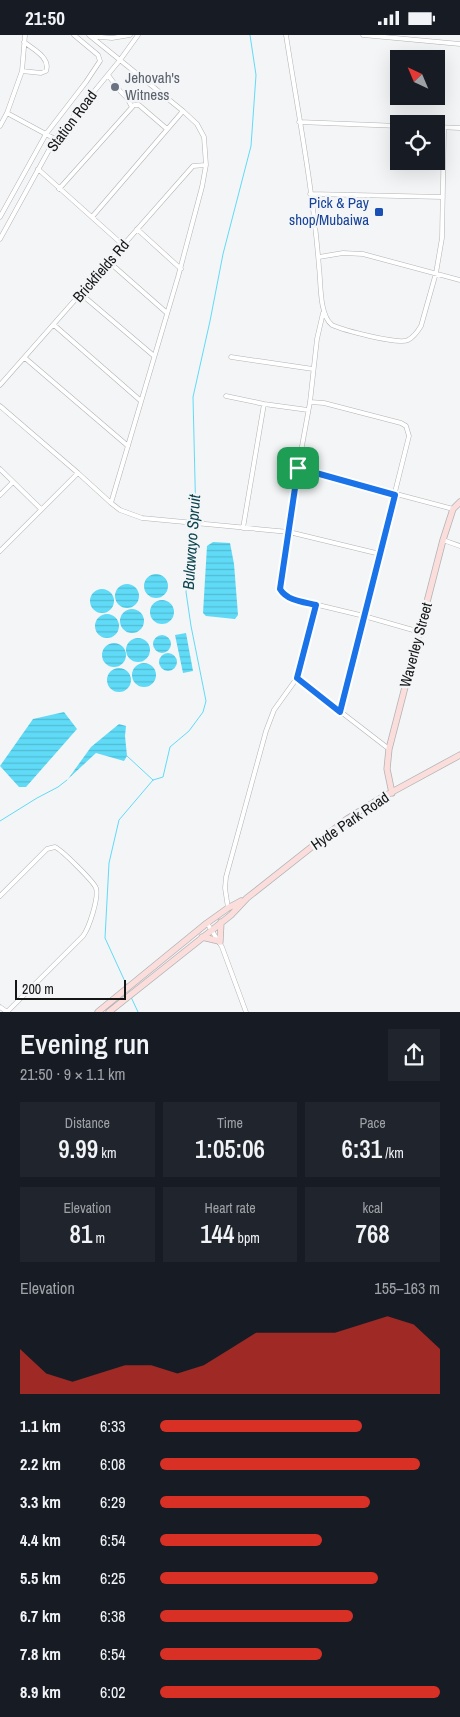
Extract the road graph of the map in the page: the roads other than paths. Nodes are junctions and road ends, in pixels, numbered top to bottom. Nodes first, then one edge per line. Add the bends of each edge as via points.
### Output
1 (25, 35) edge
2 (74, 35) edge
3 (130, 35) edge
4 (138, 35) edge
5 (286, 35) edge
6 (363, 35) edge
7 (89, 36) edge
8 (24, 42) junction
9 (460, 44) edge
10 (120, 60) junction
11 (22, 71) junction
12 (108, 75) junction
13 (86, 82) junction
14 (96, 90) junction
15 (132, 107) junction
16 (183, 111) junction
17 (7, 113) junction
18 (299, 122) junction
19 (0, 126) edge
20 (390, 126) edge
21 (445, 128) edge
22 (460, 128) edge
23 (166, 129) junction
24 (46, 134) junction
25 (55, 139) junction
26 (206, 165) junction
27 (38, 169) junction
28 (443, 170) edge
29 (59, 189) junction
30 (310, 194) junction
31 (443, 197) junction
32 (0, 217) edge
33 (92, 217) junction
34 (137, 229) junction
35 (0, 239) edge
36 (123, 245) junction
37 (319, 257) junction
38 (109, 262) junction
39 (181, 269) junction
40 (436, 273) junction
41 (460, 280) edge
42 (81, 294) junction
43 (323, 312) junction
44 (168, 313) junction
45 (54, 325) junction
46 (154, 356) junction
47 (231, 357) dead end
48 (25, 359) junction
49 (313, 369) junction
50 (0, 385) edge
51 (226, 396) dead end
52 (141, 401) junction
53 (310, 402) junction
54 (264, 404) junction
55 (0, 406) edge
56 (308, 410) junction
57 (128, 446) junction
58 (298, 468) junction
59 (0, 469) edge
60 (78, 473) junction
61 (13, 482) junction
62 (0, 495) edge
63 (395, 495) junction
64 (460, 502) edge
65 (111, 503) junction
66 (41, 509) junction
67 (453, 509) junction
68 (243, 528) junction
69 (289, 532) junction
70 (443, 540) junction
71 (460, 546) edge
72 (0, 551) edge
73 (380, 554) junction
74 (316, 605) junction
75 (364, 616) junction
76 (420, 632) junction
77 (297, 678) junction
78 (340, 712) junction
79 (389, 749) junction
80 (460, 755) edge
81 (392, 793) junction
82 (0, 896) edge
83 (247, 898) junction
84 (228, 908) junction
85 (221, 922) junction
86 (207, 923) junction
87 (211, 929) junction
88 (202, 937) junction
89 (183, 942) junction
90 (220, 942) junction
91 (188, 948) junction
92 (0, 1007) edge
93 (98, 1012) edge
94 (109, 1012) edge
95 (246, 1012) edge

1 - 8 street
2 - 13 street via 100,58
3 - 7 street via 112,38
4 - 10 street, Station Road
5 - 18 street
6 - 9 street
7 - 10 street
8 - 11 street
8 - 11 street via 46,59 48,66 41,73
10 - 12 street, Station Road
10 - 16 street
11 - 17 street
12 - 14 street, Station Road
12 - 15 street
13 - 14 street
13 - 24 street
14 - 25 street, Station Road
15 - 23 street via 139,105
15 - 29 street
16 - 23 street
16 - 26 street via 198,124 204,137
17 - 19 street
17 - 24 street
18 - 20 street
18 - 30 street
21 - 22 street
23 - 33 street
24 - 25 street
24 - 32 street
25 - 27 street, Station Road
26 - 34 street, Brickfields Rd via 193,167
26 - 39 street
27 - 29 street
27 - 35 street, Station Road
28 - 31 street
29 - 33 street
30 - 31 street
30 - 37 street
31 - 40 street via 442,237
33 - 36 street
34 - 36 street, Brickfields Rd
34 - 39 street
36 - 38 street, Brickfields Rd
37 - 40 street via 353,253
37 - 43 street
38 - 42 street, Brickfields Rd
38 - 44 street
39 - 44 street
40 - 41 street
40 - 43 street via 421,326 407,341 396,342 336,327 328,322
42 - 45 street, Brickfields Rd
42 - 46 street
43 - 49 street
44 - 46 street
45 - 48 street, Brickfields Rd
45 - 52 street
46 - 52 street
47 - 49 street
48 - 50 street, Brickfields Rd
48 - 57 street
49 - 53 street
51 - 54 street
52 - 57 street
53 - 56 street
53 - 63 street via 366,413 406,426 409,440
54 - 56 street
54 - 68 street
55 - 60 street
56 - 58 street
57 - 65 street
58 - 63 street
58 - 69 street
59 - 61 street
60 - 65 street
60 - 66 street
61 - 62 street
61 - 66 street
63 - 67 street
63 - 73 street
64 - 67 street, Waverley Street
65 - 68 street via 142,518
66 - 72 street
67 - 70 street, Waverley Street
68 - 69 street
69 - 73 street
69 - 74 street via 280,589 289,598
70 - 71 street
70 - 76 street, Waverley Street
73 - 75 street
74 - 75 street
74 - 77 street
75 - 76 street
75 - 78 street
76 - 79 street, Waverley Street
77 - 78 street
77 - 84 street via 274,710 268,725 226,877
78 - 79 street
79 - 81 street, Waverley Street via 387,769
80 - 81 street, Hyde Park Road
81 - 83 street, Hyde Park Road via 347,819
82 - 92 street via 51,847 61,851 92,882 96,891 83,936 7,1012
83 - 84 street, Hyde Park Road
83 - 85 street, Hyde Park Road
84 - 86 street, Hyde Park Road
85 - 87 street, Hyde Park Road
85 - 90 street
86 - 87 street
86 - 89 street, Hyde Park Road
87 - 88 street, Hyde Park Road
87 - 90 street
88 - 90 street
88 - 91 street, Hyde Park Road
89 - 91 street
89 - 93 street, Hyde Park Road
90 - 95 street
91 - 94 street, Hyde Park Road

